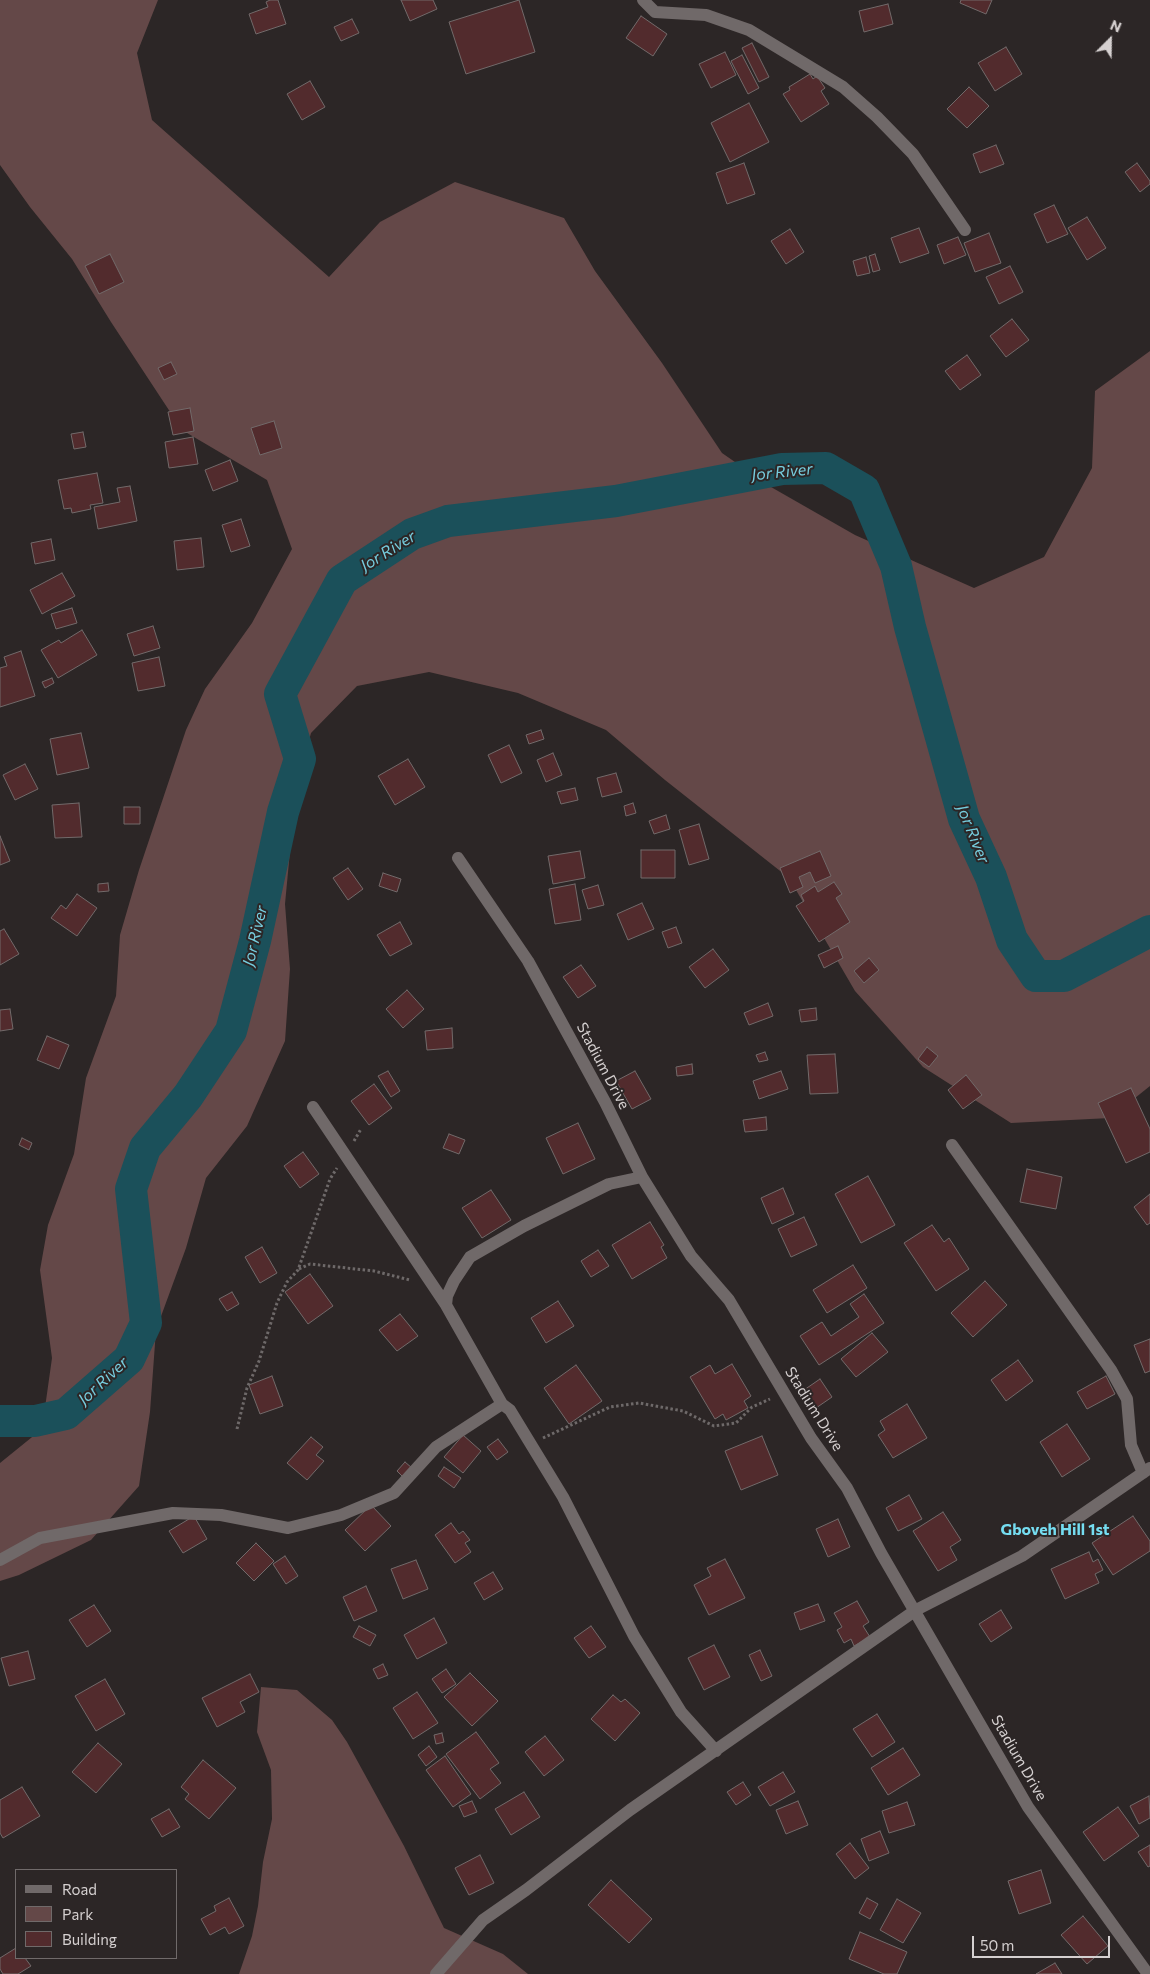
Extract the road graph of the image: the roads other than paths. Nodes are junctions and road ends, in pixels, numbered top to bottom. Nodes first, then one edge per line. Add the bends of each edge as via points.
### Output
1 (642, 0) edge
2 (965, 230) dead end
3 (458, 858) dead end
4 (313, 1107) dead end
5 (952, 1145) dead end
6 (642, 1177) junction
7 (446, 1306) junction
8 (502, 1404) junction
9 (1146, 1470) edge
10 (0, 1560) edge
11 (916, 1610) junction
12 (716, 1750) junction
13 (436, 1974) edge
14 (1148, 1974) edge

1 - 2 street via 655,12 706,15 749,30 842,87 913,154
3 - 6 street, Stadium Drive via 528,961
4 - 7 street
5 - 9 street via 1111,1370 1127,1399 1131,1445
6 - 7 street via 609,1184 470,1257 454,1281
6 - 11 street, Stadium Drive via 691,1256 729,1300 811,1438 846,1488
7 - 8 street
8 - 10 street via 436,1447 394,1493 341,1515 288,1528 220,1515 173,1513 40,1538
8 - 12 street via 510,1410 563,1497 634,1636 681,1712
9 - 11 street via 1022,1556
11 - 12 street
11 - 14 street, Stadium Drive via 1028,1808
12 - 13 street via 483,1920

